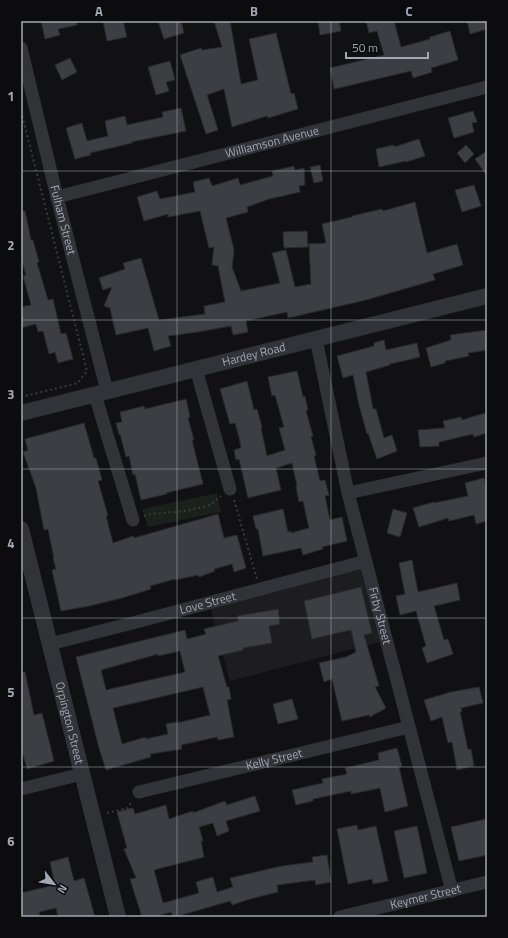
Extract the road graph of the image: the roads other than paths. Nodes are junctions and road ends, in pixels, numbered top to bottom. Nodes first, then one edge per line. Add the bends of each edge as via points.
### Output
1 (21, 48) edge
2 (487, 87) edge
3 (57, 197) junction
4 (487, 296) edge
5 (316, 339) junction
6 (196, 369) junction
7 (101, 393) junction
8 (21, 413) edge
9 (487, 463) edge
10 (230, 489) road end
11 (348, 493) junction
12 (133, 520) road end
13 (21, 529) edge
14 (366, 561) junction
15 (50, 644) junction
16 (409, 727) junction
17 (82, 774) junction
18 (21, 789) edge
19 (139, 792) road end
20 (487, 882) edge
21 (452, 891) junction
22 (118, 917) edge
23 (340, 917) edge

1 - 3 street, Fulham Street
2 - 3 street, Williamson Avenue
3 - 7 street, Fulham Street
4 - 5 street, Hardey Road
5 - 6 street, Hardey Road
5 - 11 street, Firby Street
6 - 7 street, Hardey Road
6 - 10 street
7 - 8 street, Hardey Road
7 - 12 street, Fulham Street
9 - 11 street
11 - 14 street, Firby Street
13 - 15 street, Orpington Street
14 - 15 street, Love Street
14 - 16 street, Firby Street
15 - 17 street, Orpington Street
16 - 19 street, Kelly Street
16 - 21 street, Firby Street
17 - 18 street
17 - 22 street, Orpington Street
20 - 21 street, Keymer Street
21 - 23 street, Keymer Street

